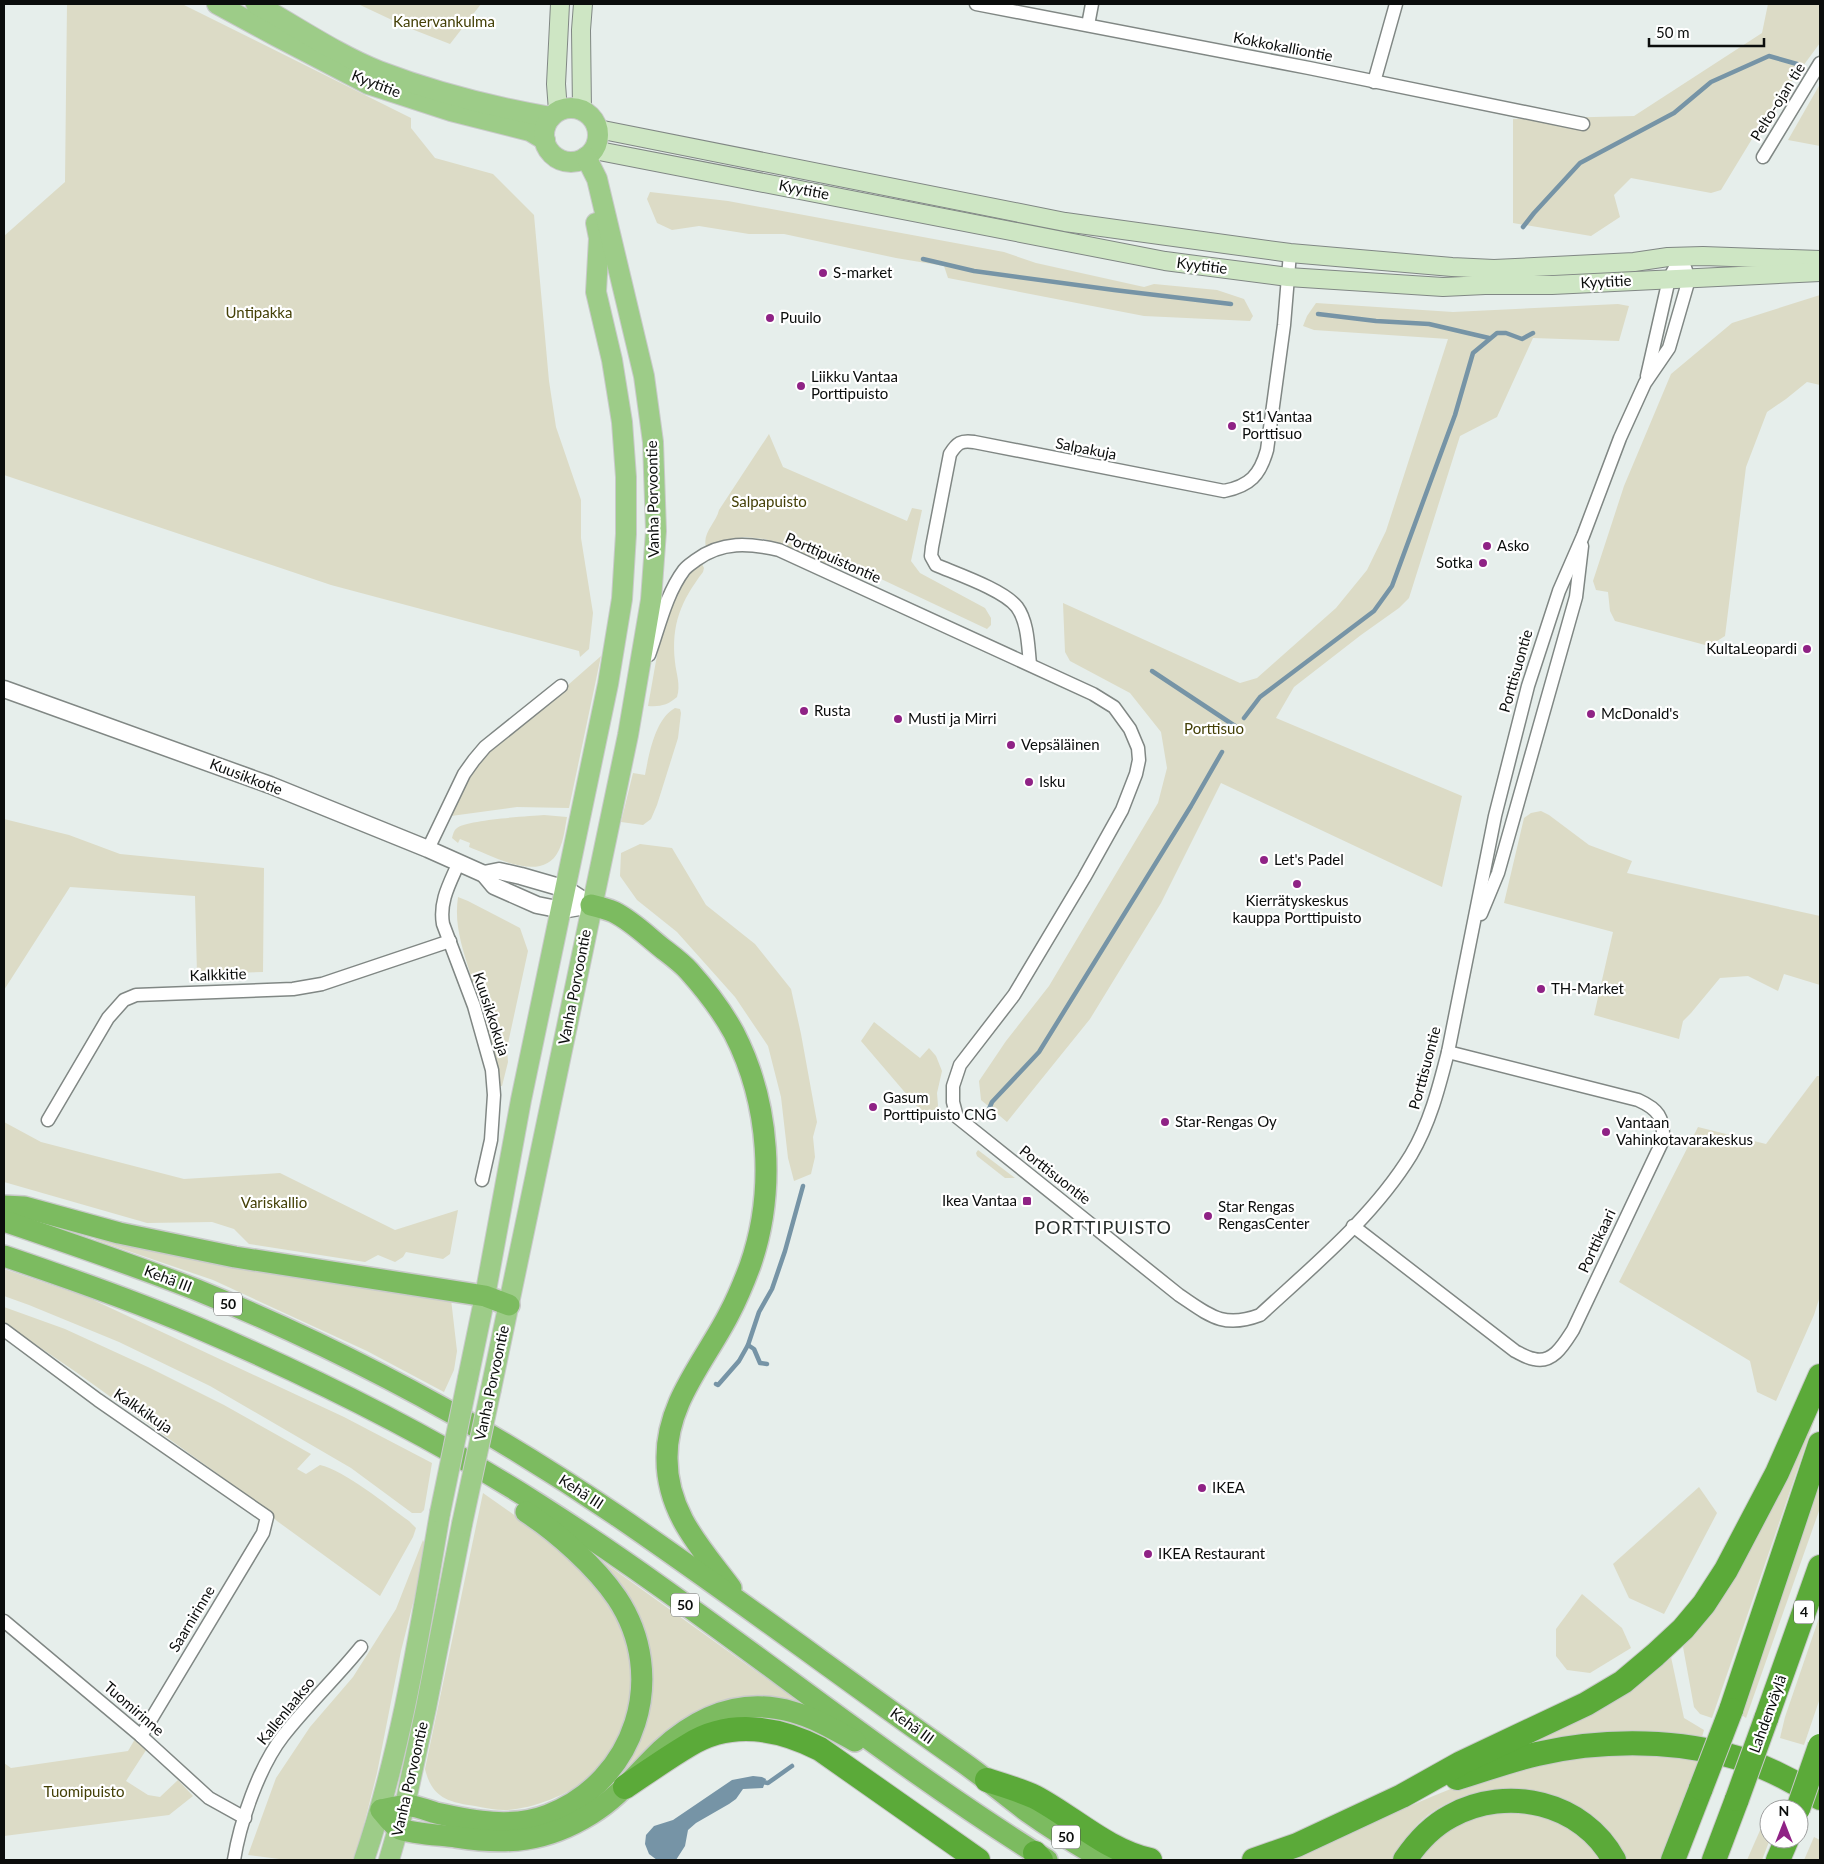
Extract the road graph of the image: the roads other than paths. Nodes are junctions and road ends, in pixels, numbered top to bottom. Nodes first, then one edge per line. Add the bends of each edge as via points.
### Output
1 (217, 4) edge
2 (256, 4) edge
3 (560, 4) edge
4 (583, 4) edge
5 (976, 4) edge
6 (1092, 4) edge
7 (1396, 4) edge
8 (1088, 25) junction
9 (1820, 63) edge
10 (1374, 82) junction
11 (582, 110) junction
12 (555, 114) junction
13 (1583, 124) dead end
14 (598, 129) junction
15 (545, 140) junction
16 (585, 156) junction
17 (1763, 157) dead end
18 (1290, 253) junction
19 (1681, 256) junction
20 (1820, 260) edge
21 (1820, 272) edge
22 (1288, 277) junction
23 (1668, 279) junction
24 (1689, 279) junction
25 (1645, 383) junction
26 (1583, 536) junction
27 (1030, 664) junction
28 (561, 686) dead end
29 (4, 688) edge
30 (637, 688) junction
31 (428, 849) junction
32 (458, 862) junction
33 (484, 874) junction
34 (566, 889) junction
35 (591, 905) junction
36 (562, 910) junction
37 (1472, 938) junction
38 (450, 941) junction
39 (1448, 1052) junction
40 (48, 1120) dead end
41 (482, 1180) dead end
42 (4, 1206) edge
43 (4, 1221) edge
44 (1353, 1226) junction
45 (4, 1256) edge
46 (485, 1296) junction
47 (509, 1305) junction
48 (4, 1330) edge
49 (1820, 1376) edge
50 (390, 1419) junction
51 (1820, 1444) edge
52 (267, 1517) joint
53 (1820, 1567) edge
54 (742, 1603) junction
55 (4, 1621) edge
56 (361, 1647) dead end
57 (141, 1736) junction
58 (1820, 1746) edge
59 (912, 1770) junction
60 (987, 1780) junction
61 (625, 1787) junction
62 (1402, 1796) junction
63 (1820, 1798) edge
64 (1801, 1799) edge
65 (405, 1805) junction
66 (381, 1810) junction
67 (245, 1818) junction
68 (398, 1828) junction
69 (1041, 1858) edge
70 (234, 1860) edge
71 (364, 1860) edge
72 (389, 1860) edge
73 (978, 1860) edge
74 (1104, 1860) edge
75 (1150, 1860) edge
76 (1254, 1860) edge
77 (1405, 1860) edge
78 (1614, 1860) edge
79 (1673, 1860) edge
80 (1714, 1860) edge

1 - 15 main road, Kyytitie via 368,84 530,131
2 - 12 main road, Kyytitie via 378,70 454,96
3 - 12 main road
4 - 11 main road
5 - 8 street, Kokkokalliontie
6 - 8 street
7 - 10 street
8 - 10 street, Kokkokalliontie
9 - 17 street, Pelto-ojan tie
10 - 13 street, Kokkokalliontie
11 - 12 main road via 567,108
11 - 14 main road via 591,116
12 - 15 main road via 546,126
14 - 16 main road via 598,140
14 - 18 main road, Kyytitie via 1065,222
15 - 16 main road via 563,160
16 - 22 main road, Kyytitie via 1165,261
16 - 30 main road, Vanha Porvoontie via 597,179 627,303 644,376 653,442 656,531 651,600
16 - 34 main road, Vanha Porvoontie via 583,177 600,238 596,292 622,422 626,534 622,599 608,684
18 - 19 main road, Kyytitie via 1494,269 1634,262
18 - 22 street, Salpakuja
19 - 20 main road, Kyytitie
19 - 23 street, Porttisuontie
19 - 24 street
21 - 24 main road, Kyytitie
22 - 23 main road, Kyytitie via 1442,288
22 - 27 street, Salpakuja via 1267,450 1255,476 1242,487 1224,492 974,442 956,444 950,454 932,556 936,565 1003,595 1018,608 1025,625
23 - 24 main road, Kyytitie
23 - 25 street, Porttisuontie
24 - 25 street, Porttisuontie via 1669,348
25 - 26 street, Porttisuontie via 1620,438
26 - 37 street, Porttisuontie via 1576,597 1568,627 1498,873
26 - 37 street, Porttisuontie via 1558,591 1523,704 1494,816
27 - 30 street, Porttipuistontie via 779,550 741,544 722,546 705,553 685,568 669,599
27 - 44 street, Porttisuontie via 1114,707 1130,729 1139,760 1122,810 1079,887 1014,994 960,1065 953,1086 957,1117 1179,1295 1220,1319 1231,1322 1260,1315
28 - 31 street via 485,747 474,760
29 - 31 street, Kuusikkotie via 270,786
30 - 35 main road, Vanha Porvoontie
31 - 32 street, Kuusikkotie
32 - 33 street, Kuusikkotie
32 - 38 street, Kuusikkokuja via 446,890 441,913
33 - 34 street, Kuusikkotie via 499,871
33 - 36 street, Kuusikkotie via 494,886 536,905
34 - 35 street, Kuusikkotie
34 - 36 main road, Vanha Porvoontie
35 - 36 street, Vanha Porvoontie
35 - 47 main road, Vanha Porvoontie
35 - 54 highway via 614,912 637,927 688,970 733,1032 757,1093 765,1151 758,1236 750,1266 730,1314 675,1412 667,1458 671,1494 678,1511 690,1533
36 - 46 main road, Vanha Porvoontie via 519,1109
37 - 39 street, Porttisuontie
38 - 40 street, Kalkkitie via 322,984 293,989 136,995 124,1000 108,1018
38 - 41 street, Kuusikkokuja via 474,1006 492,1070 491,1140
39 - 44 street, Porttisuontie via 1426,1125 1411,1154 1382,1194
39 - 44 street, Porttikaari via 1638,1100 1650,1105 1660,1115 1664,1127 1663,1140 1574,1330 1560,1350 1550,1357 1535,1360 1515,1351
42 - 46 highway via 24,1207 119,1234 235,1257
43 - 54 highway, Kehä III / 50 via 198,1290 320,1345 435,1404 556,1475
45 - 50 highway, 50 via 197,1327
46 - 47 highway
46 - 66 main road, Vanha Porvoontie, bridge via 440,1513 407,1702
47 - 65 main road, Vanha Porvoontie, bridge
48 - 52 street, Kalkkikuja via 98,1400
49 - 62 highway via 1777,1473 1726,1570 1683,1629 1623,1682 1586,1704 1461,1763
50 - 59 highway, 50 via 540,1505 692,1610
50 - 65 highway via 434,1456 533,1516 599,1574 617,1599 636,1641 642,1687 640,1708 623,1754 592,1789 548,1815 518,1823 464,1819
51 - 79 highway, bridge via 1731,1710
52 - 57 street, Saarnirinne via 263,1533
53 - 80 highway, Lahdenväylä / 4, bridge
54 - 60 highway, Kehä III / 50
55 - 57 street, Tuomirinne
56 - 67 street, Kallenlaakso via 282,1737 263,1768
57 - 67 street, Tuomirinne via 209,1798
58 - 64 highway, bridge
59 - 61 highway via 813,1719 792,1712 754,1707 735,1709 700,1720 661,1750
59 - 69 highway, 50
60 - 74 highway, Kehä III / 50 via 1029,1813
60 - 75 highway via 1034,1797 1098,1838
61 - 68 highway via 592,1814 542,1837 520,1841 495,1842
61 - 73 highway via 706,1736 740,1729 776,1731 820,1749
62 - 63 highway via 1538,1754 1600,1745 1643,1744 1690,1747 1729,1755 1765,1769
62 - 76 highway via 1297,1845
65 - 66 highway
65 - 68 main road, Vanha Porvoontie
66 - 68 highway
66 - 71 main road, Vanha Porvoontie
67 - 70 street, Kallenlaakso
68 - 72 main road, Vanha Porvoontie
77 - 78 highway via 1415,1845 1450,1816 1471,1806 1517,1800 1559,1809 1600,1840

